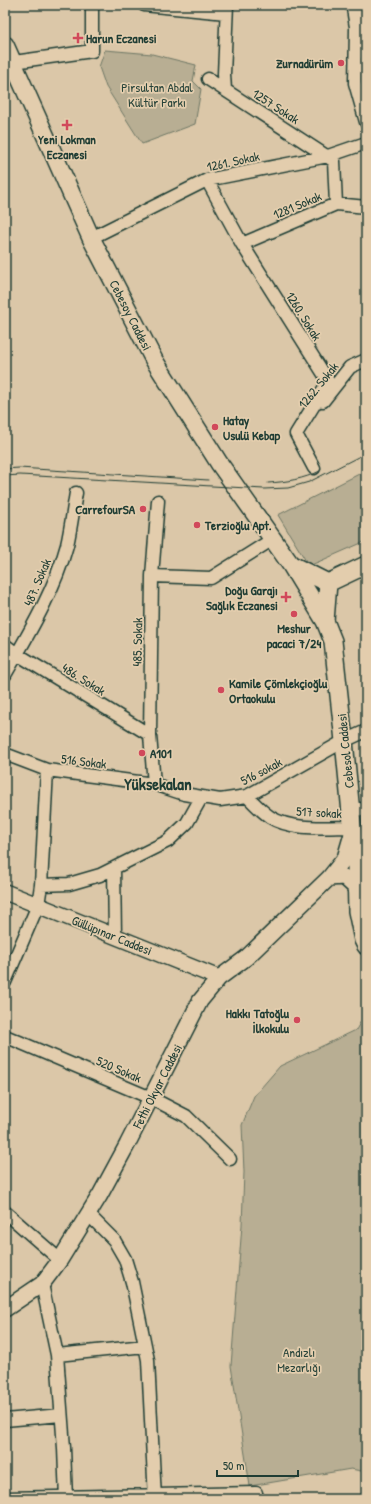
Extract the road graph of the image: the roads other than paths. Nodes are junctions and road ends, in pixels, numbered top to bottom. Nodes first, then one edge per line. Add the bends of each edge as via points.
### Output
1 (92, 5) edge
2 (144, 5) edge
3 (354, 5) edge
4 (227, 9) edge
5 (356, 24) junction
6 (5, 45) edge
7 (366, 52) edge
8 (9, 63) edge
9 (208, 79) dead end
10 (225, 90) junction
11 (366, 122) edge
12 (366, 143) edge
13 (328, 156) junction
14 (208, 180) junction
15 (336, 204) junction
16 (366, 207) edge
17 (91, 238) junction
18 (242, 244) junction
19 (366, 360) edge
20 (296, 434) junction
21 (314, 468) dead end
22 (76, 494) dead end
23 (158, 501) dead end
24 (273, 539) junction
25 (292, 565) junction
26 (366, 565) edge
27 (152, 576) junction
28 (328, 583) junction
29 (325, 621) junction
30 (5, 645) edge
31 (17, 654) junction
32 (5, 675) edge
33 (366, 731) edge
34 (150, 735) junction
35 (344, 741) junction
36 (5, 754) edge
37 (47, 770) junction
38 (154, 784) junction
39 (184, 794) joint
40 (247, 796) junction
41 (201, 798) junction
42 (358, 809) edge
43 (353, 830) junction
44 (361, 864) edge
45 (114, 868) junction
46 (330, 878) junction
47 (41, 885) junction
48 (356, 888) junction
49 (5, 892) edge
50 (38, 905) junction
51 (115, 936) junction
52 (365, 942) edge
53 (219, 978) junction
54 (5, 982) edge
55 (5, 1036) edge
56 (152, 1098) junction
57 (230, 1159) dead end
58 (5, 1212) edge
59 (88, 1214) junction
60 (60, 1260) junction
61 (42, 1284) junction
62 (5, 1309) edge
63 (145, 1346) junction
64 (56, 1355) junction
65 (61, 1414) junction
66 (5, 1420) edge
67 (155, 1497) edge
68 (5, 1498) edge
69 (66, 1498) edge
70 (257, 1499) edge

1 - 8 street via 92,51
2 - 4 street
3 - 5 street
4 - 10 street
5 - 7 street
5 - 11 street via 355,83
6 - 8 main road, Cebesoy Caddesi
8 - 17 main road, Cebesoy Caddesi
9 - 10 street, 1257 Sokak
10 - 13 street, 1257 Sokak
12 - 13 street, 1261. Sokak
13 - 14 street, 1261. Sokak
13 - 15 street via 334,161
14 - 17 street, 1261. Sokak
14 - 18 street, 1260. Sokak
15 - 16 street, 1281 Sokak
15 - 18 street, 1281 Sokak
17 - 24 main road, Cebesoy Caddesi via 174,392
18 - 20 street, 1260. Sokak via 327,379 325,387
19 - 20 street, 1262. Sokak via 350,367
20 - 21 street
22 - 31 street, 487. Sokak via 67,545 36,619
23 - 27 street, 485. Sokak
24 - 25 main road, Cebesoy Caddesi
24 - 27 street via 211,578
25 - 28 main road
25 - 29 main road, Cebesol Caddesi
26 - 28 main road
27 - 34 street, 485. Sokak
28 - 29 main road
29 - 35 main road, Cebesol Caddesi via 333,641
30 - 31 street, 486. Sokak
31 - 32 street, 487. Sokak
31 - 34 street, 486. Sokak
33 - 35 street, 516 sokak
34 - 38 street, 485. Sokak
35 - 40 street, 516 sokak
35 - 42 main road, Cebesol Caddesi
36 - 37 street, 516 Sokak
37 - 38 street, 516 Sokak
37 - 47 street
38 - 39 street, 516 Sokak
39 - 41 street, 516 sokak
40 - 41 street, 516 sokak via 220,800
40 - 43 street, 517 sokak via 270,818 295,826
41 - 45 street via 187,823 168,841
42 - 43 main road, Cebesol Caddesi
43 - 44 main road, Cebesol Caddesi
43 - 46 street, Fethi Okyar Caddesi via 345,858
44 - 48 main road, Cebesol Caddesi
45 - 47 street via 69,884
45 - 51 street
46 - 48 street via 344,877
46 - 53 street, Fethi Okyar Caddesi via 246,958
47 - 50 street
48 - 52 main road, Cebesol Caddesi via 357,911
49 - 50 street, Güllüpınar Caddesi
50 - 51 street, Güllüpınar Caddesi
50 - 54 street
51 - 53 street, Güllüpınar Caddesi
53 - 56 street, Fethi Okyar Caddesi via 200,1001
55 - 56 street, 520 Sokak
56 - 57 street, 520 Sokak via 186,1116
56 - 59 street, Fethi Okyar Caddesi
58 - 60 street
59 - 60 street, Fethi Okyar Caddesi
59 - 63 street via 114,1240 125,1259
60 - 61 street, Fethi Okyar Caddesi
61 - 62 street, Fethi Okyar Caddesi
61 - 64 street
63 - 64 street
63 - 67 street via 148,1360
64 - 65 street
65 - 66 street
65 - 69 street
67 - 69 street
67 - 70 street via 256,1493
68 - 69 street

